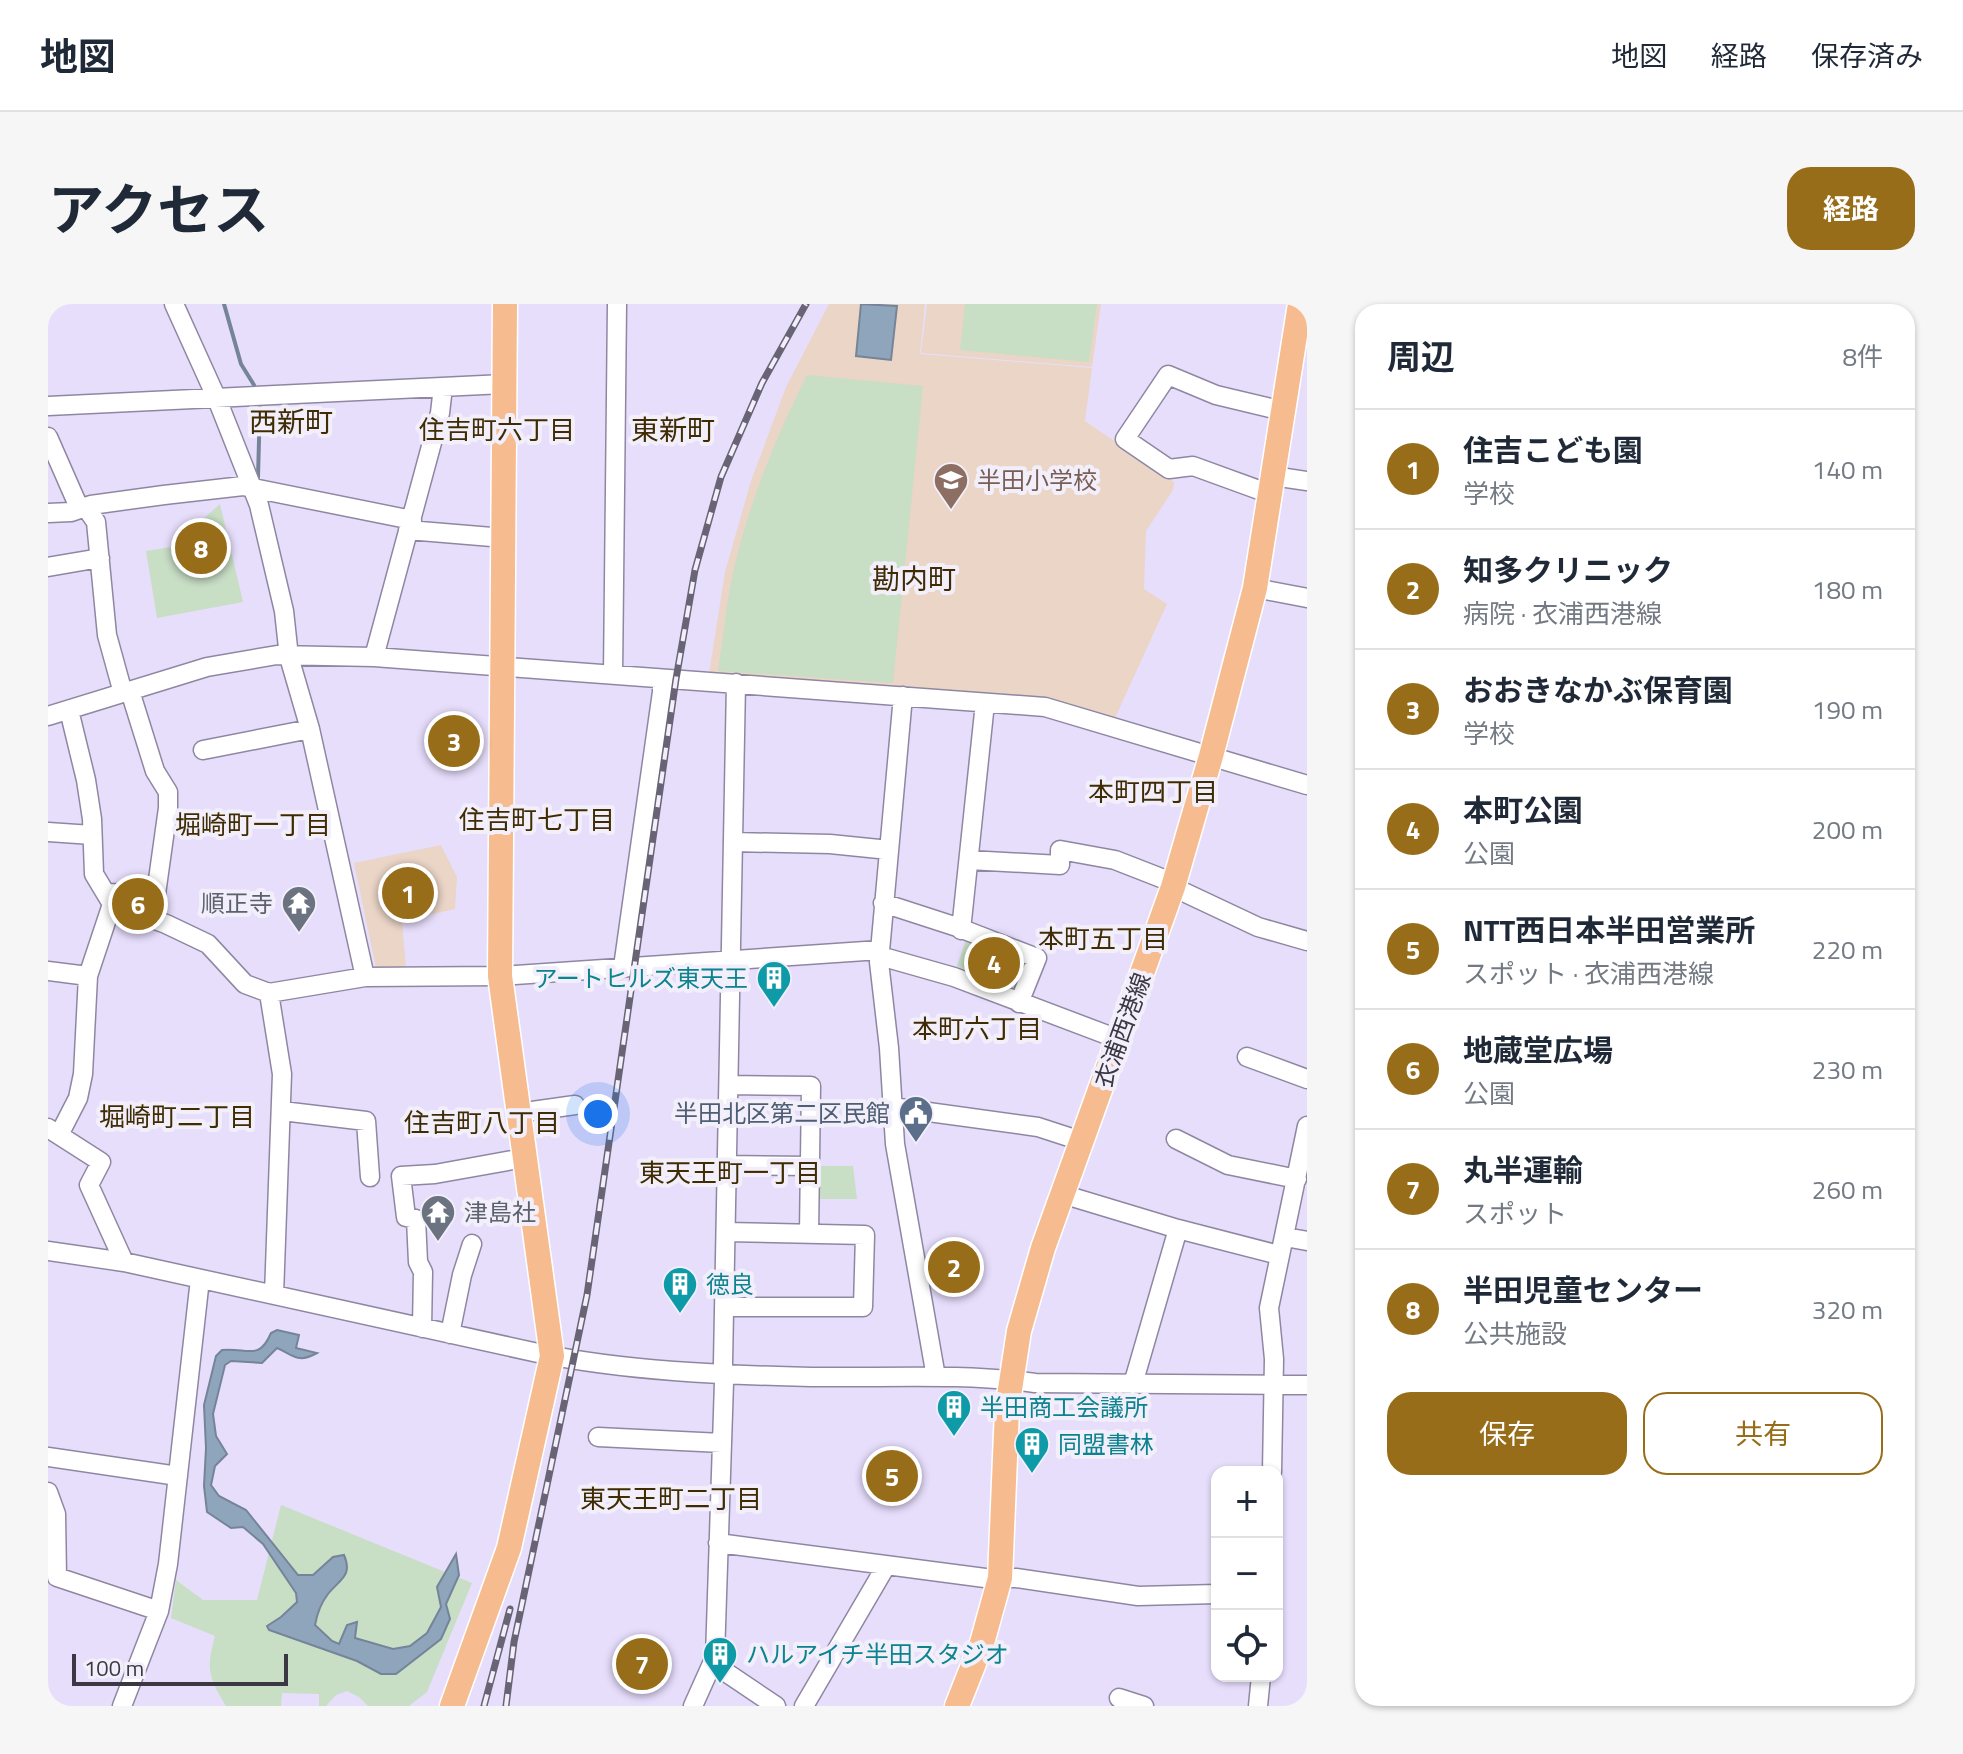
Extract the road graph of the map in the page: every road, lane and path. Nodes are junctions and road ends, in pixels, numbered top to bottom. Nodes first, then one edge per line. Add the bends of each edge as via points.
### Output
1 (174, 304) edge
2 (505, 304) edge
3 (617, 304) edge
4 (1300, 304) edge
5 (504, 384) junction
6 (443, 387) junction
7 (217, 399) junction
8 (48, 406) edge
9 (1283, 411) junction
10 (48, 437) edge
11 (1307, 481) edge
12 (1271, 485) junction
13 (253, 488) junction
14 (83, 508) junction
15 (48, 513) edge
16 (410, 525) junction
17 (504, 538) junction
18 (100, 558) junction
19 (48, 567) edge
20 (1255, 588) junction
21 (1307, 598) edge
22 (289, 657) junction
23 (374, 657) junction
24 (503, 667) junction
25 (613, 675) junction
26 (662, 679) junction
27 (736, 683) junction
28 (127, 692) junction
29 (903, 696) junction
30 (985, 703) junction
31 (69, 710) junction
32 (48, 716) edge
33 (310, 729) junction
34 (203, 750) dead end
35 (1211, 756) junction
36 (1307, 785) edge
37 (48, 832) edge
38 (92, 835) junction
39 (733, 842) junction
40 (889, 850) junction
41 (969, 860) junction
42 (1174, 885) junction
43 (156, 894) junction
44 (109, 899) junction
45 (883, 903) junction
46 (149, 917) junction
47 (961, 930) junction
48 (1307, 941) edge
49 (880, 953) junction
50 (731, 961) junction
51 (623, 967) junction
52 (48, 971) edge
53 (88, 976) junction
54 (500, 976) junction
55 (365, 977) junction
56 (269, 993) junction
57 (1019, 1003) junction
58 (1118, 1039) junction
59 (1247, 1057) dead end
60 (1307, 1079) edge
61 (729, 1085) junction
62 (575, 1105) dead end
63 (892, 1107) junction
64 (282, 1111) junction
65 (518, 1113) junction
66 (1307, 1126) edge
67 (54, 1132) edge
68 (1176, 1139) dead end
69 (1081, 1141) junction
70 (524, 1158) junction
71 (727, 1165) junction
72 (810, 1166) junction
73 (370, 1177) dead end
74 (1297, 1179) junction
75 (1062, 1194) junction
76 (1178, 1229) junction
77 (726, 1232) junction
78 (809, 1234) junction
79 (1285, 1237) junction
80 (1307, 1241) edge
81 (472, 1244) dead end
82 (48, 1251) edge
83 (1279, 1255) junction
84 (124, 1262) junction
85 (200, 1279) junction
86 (274, 1295) junction
87 (725, 1307) junction
88 (422, 1328) junction
89 (450, 1334) junction
90 (552, 1356) junction
91 (724, 1373) junction
92 (936, 1377) junction
93 (1010, 1380) junction
94 (1133, 1384) junction
95 (1274, 1385) junction
96 (1307, 1385) edge
97 (598, 1437) dead end
98 (722, 1443) junction
99 (48, 1457) edge
100 (1272, 1466) edge
101 (178, 1476) junction
102 (48, 1492) edge
103 (718, 1543) junction
104 (886, 1566) junction
105 (1000, 1578) junction
106 (52, 1585) edge
107 (1211, 1594) edge
108 (159, 1611) junction
109 (715, 1657) junction
110 (1260, 1682) edge
111 (1119, 1698) dead end
112 (122, 1706) edge
113 (452, 1706) edge
114 (693, 1706) edge
115 (776, 1706) edge
116 (804, 1706) edge
117 (957, 1706) edge
118 (1144, 1706) edge
119 (1258, 1706) edge

1 - 7 street
2 - 5 main road
3 - 25 street
4 - 9 main road, 衣浦西港線
5 - 6 street
5 - 17 main road
6 - 7 street
6 - 16 street
7 - 8 street
7 - 13 street
9 - 12 main road, 衣浦西港線
9 - 12 street via 1216,395 1168,375 1125,439 1169,469 1193,466
10 - 14 street
11 - 12 street
12 - 20 main road, 衣浦西港線
13 - 14 street
13 - 16 street
13 - 22 street via 284,611
14 - 15 street
14 - 18 street via 96,522
16 - 17 street
16 - 23 street
17 - 24 main road
18 - 19 street
18 - 28 street via 107,635
20 - 21 street
20 - 35 main road, 衣浦西港線
22 - 23 street
22 - 28 street via 207,667
22 - 33 street
23 - 24 street
24 - 25 street
24 - 54 main road
25 - 26 street
26 - 27 street
26 - 51 street
27 - 29 street
27 - 39 street
28 - 31 street
28 - 43 street via 155,771 168,792
29 - 30 street
29 - 40 street
30 - 35 street via 1045,707
30 - 41 street
31 - 32 street
31 - 38 street via 86,780
33 - 34 street
33 - 55 street
35 - 36 street
35 - 42 main road, 衣浦西港線
37 - 38 street
38 - 44 street via 94,874
39 - 40 street
39 - 50 street
40 - 45 street
41 - 42 street via 1060,865 1060,850 1115,860
41 - 47 street
42 - 48 street via 1258,927
42 - 58 main road, 衣浦西港線
43 - 44 street
43 - 46 street
44 - 46 street
44 - 53 street
45 - 47 street
45 - 49 street
46 - 56 street via 208,944 245,984
47 - 57 street via 1037,958
49 - 50 street
49 - 57 street
49 - 63 street
50 - 51 street
50 - 61 street
51 - 54 street
52 - 53 street
53 - 67 street via 78,1098
54 - 55 street
54 - 65 main road
55 - 56 street
56 - 64 street via 280,1055
57 - 58 street
58 - 69 main road, 衣浦西港線
59 - 60 street
61 - 71 street
61 - 72 street via 811,1086
62 - 65 street
63 - 69 street via 1038,1127
63 - 92 street
64 - 73 street via 366,1121
64 - 86 street
65 - 70 main road
66 - 74 street
67 - 84 street via 101,1162 89,1185
68 - 74 street via 1228,1165
69 - 75 main road, 衣浦西港線
70 - 88 street via 401,1176 406,1217 416,1219 423,1272
70 - 90 main road
71 - 72 street
71 - 77 street
72 - 78 street
74 - 79 street
75 - 76 street
75 - 93 main road, 衣浦西港線 via 1033,1276
76 - 83 street
76 - 94 street
77 - 78 street
77 - 87 street
78 - 87 street via 865,1235 863,1307
79 - 80 street
79 - 83 street
81 - 89 street
82 - 84 street
83 - 95 street via 1269,1308
84 - 85 street
85 - 86 street
85 - 101 street
86 - 88 street
87 - 91 street
88 - 89 street
89 - 90 street
90 - 91 street
90 - 113 main road via 509,1548
91 - 92 street
91 - 98 street
92 - 93 street
93 - 94 street
93 - 105 main road, 衣浦西港線
94 - 95 street
95 - 96 street
95 - 100 street
97 - 98 street
98 - 103 street
99 - 101 street
101 - 108 street
102 - 106 street via 56,1514
103 - 104 street
103 - 109 street
104 - 105 street
104 - 116 street
105 - 107 street via 1138,1596
105 - 117 main road, 衣浦西港線
106 - 108 street
108 - 112 street
109 - 114 street
109 - 115 street via 721,1669
110 - 119 street
111 - 118 street

